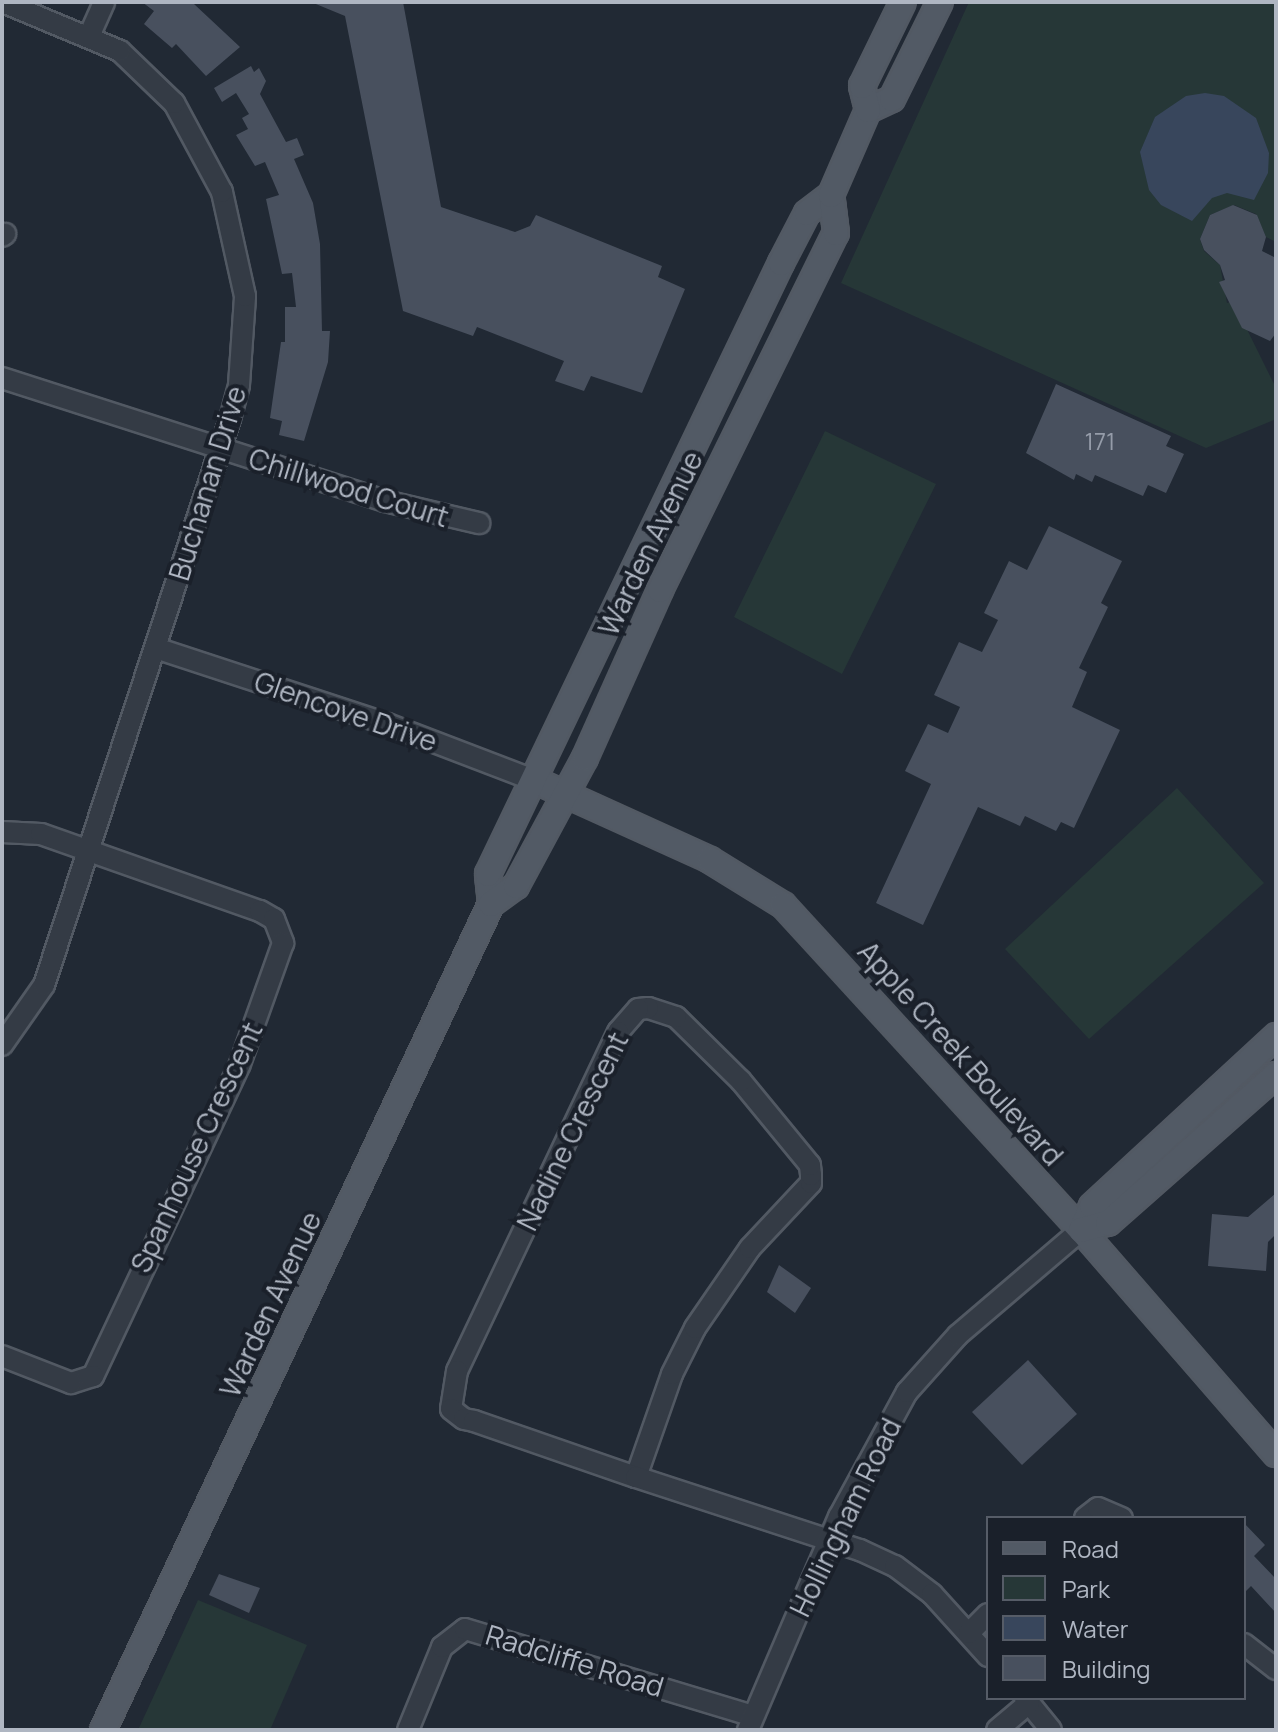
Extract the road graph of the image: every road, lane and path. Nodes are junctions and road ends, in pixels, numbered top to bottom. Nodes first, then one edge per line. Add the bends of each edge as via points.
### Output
1 (3, 2) edge
2 (104, 2) edge
3 (903, 2) edge
4 (940, 2) edge
5 (90, 34) junction
6 (868, 110) junction
7 (831, 195) junction
8 (2, 378) edge
9 (220, 447) junction
10 (479, 523) dead end
11 (156, 648) junction
12 (534, 780) junction
13 (564, 792) junction
14 (2, 832) edge
15 (89, 851) junction
16 (491, 904) junction
17 (1276, 1036) edge
18 (2, 1045) edge
19 (1276, 1075) edge
20 (1081, 1230) junction
21 (2, 1356) edge
22 (1276, 1454) edge
23 (636, 1477) junction
24 (1088, 1516) edge
25 (1117, 1516) edge
26 (829, 1540) junction
27 (986, 1616) edge
28 (969, 1633) junction
29 (1246, 1646) edge
30 (986, 1654) edge
31 (1276, 1669) edge
32 (1027, 1700) edge
33 (750, 1723) edge
34 (103, 1730) edge
35 (408, 1730) edge
36 (997, 1730) edge
37 (1051, 1730) edge

1 - 5 street, Buchanan Drive
2 - 5 street
3 - 6 main road, Warden Avenue via 862,86
4 - 6 main road, Warden Avenue via 892,99
5 - 9 street, Buchanan Drive via 120,51 174,103 222,192 238,244 245,296 239,385
6 - 7 main road, Warden Avenue
7 - 12 main road, Warden Avenue via 807,213 781,263
7 - 13 main road, Warden Avenue via 836,233 660,590 585,758
8 - 9 street, Chillwood Court
9 - 10 street, Chillwood Court via 385,501
9 - 11 street, Buchanan Drive
11 - 12 street, Glencove Drive via 387,724
11 - 15 street, Buchanan Drive
12 - 13 main road, Apple Creek Boulevard
12 - 16 main road, Warden Avenue via 488,874
13 - 16 main road, Warden Avenue via 516,886
13 - 20 main road, Apple Creek Boulevard via 710,860 783,905
14 - 15 street, Spanhouse Crescent via 41,834
15 - 18 street, Buchanan Drive via 44,985
15 - 21 street, Spanhouse Crescent via 260,911 274,919 283,943 240,1064 93,1376 71,1383
16 - 34 main road, Warden Avenue
17 - 20 main road via 1092,1206
19 - 20 main road via 1108,1223
20 - 22 main road, Apple Creek Boulevard
20 - 26 street, Hollingham Road via 927,1367 874,1446
23 - 23 street, Nadine Crescent via 672,1374 695,1328 750,1248 811,1183 810,1165 741,1081 676,1017 648,1008 638,1009 618,1032 457,1371 450,1400 451,1409 464,1419
23 - 26 street, Nadine Crescent
24 - 25 street via 1098,1508
26 - 28 street, Nadine Crescent via 895,1566 932,1594
26 - 33 street, Hollingham Road
27 - 28 street
28 - 30 street, Nadine Crescent
29 - 31 street
32 - 36 street
32 - 37 street
33 - 35 street, Radcliffe Road via 465,1629 442,1647

